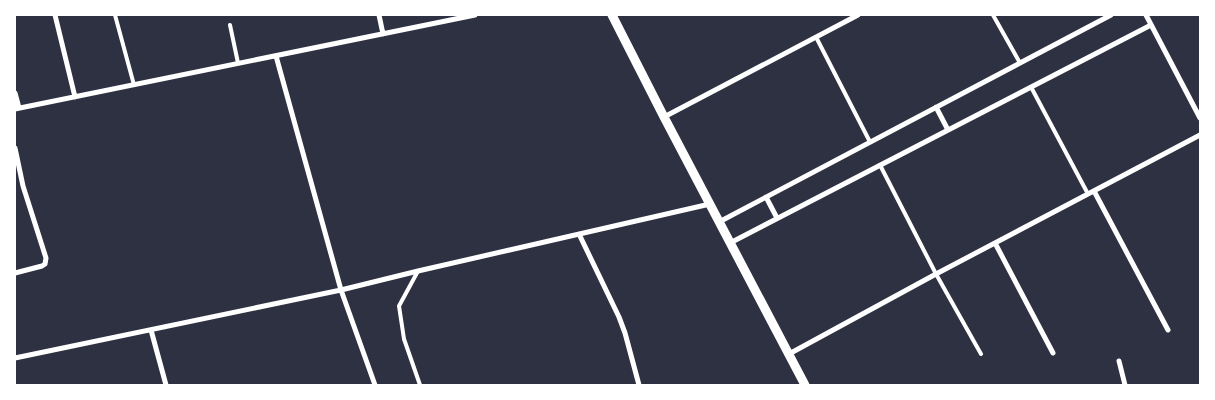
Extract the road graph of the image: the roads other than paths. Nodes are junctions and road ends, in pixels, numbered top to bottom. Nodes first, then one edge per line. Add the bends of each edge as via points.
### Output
1 (55, 15) edge
2 (115, 15) edge
3 (378, 15) edge
4 (475, 15) edge
5 (612, 15) edge
6 (858, 15) edge
7 (993, 15) edge
8 (1111, 15) edge
9 (1146, 15) edge
10 (230, 25) dead end
11 (1151, 25) junction
12 (383, 34) junction
13 (816, 37) junction
14 (276, 56) junction
15 (238, 63) junction
16 (1020, 63) junction
17 (134, 85) junction
18 (1031, 87) junction
19 (15, 93) edge
20 (75, 97) junction
21 (936, 107) junction
22 (17, 108) edge
23 (664, 117) junction
24 (1200, 118) edge
25 (948, 130) junction
26 (1200, 135) edge
27 (870, 142) junction
28 (15, 148) edge
29 (880, 165) junction
30 (1094, 191) junction
31 (1088, 194) junction
32 (766, 197) junction
33 (710, 204) junction
34 (777, 218) junction
35 (719, 222) junction
36 (580, 234) junction
37 (730, 243) junction
38 (995, 243) junction
39 (418, 271) junction
40 (15, 273) edge
41 (936, 274) junction
42 (341, 290) junction
43 (151, 330) junction
44 (1168, 330) dead end
45 (1053, 353) dead end
46 (788, 354) junction
47 (981, 354) dead end
48 (15, 358) edge
49 (1119, 361) dead end
50 (166, 385) edge
51 (375, 385) edge
52 (420, 385) edge
53 (639, 385) edge
54 (805, 385) edge
55 (1125, 385) edge

1 - 20 street
2 - 17 lane
3 - 12 street
4 - 12 street
5 - 23 street
6 - 13 street
7 - 16 lane
8 - 16 street
9 - 11 street
10 - 15 lane
11 - 18 street
11 - 24 street
12 - 14 street
13 - 23 street
13 - 27 lane
14 - 15 street
14 - 42 street
15 - 17 street
16 - 21 street
17 - 20 street
18 - 25 street
18 - 31 lane
19 - 22 street
20 - 22 street
21 - 25 street
21 - 27 street
23 - 33 street
25 - 29 street
26 - 30 street
27 - 32 street
28 - 40 street via 23,186 46,258 42,266
29 - 34 street
29 - 41 lane
30 - 31 street
30 - 44 street
31 - 38 street
32 - 34 street
32 - 35 street
33 - 35 street
33 - 36 street
34 - 37 street
35 - 37 street
36 - 39 street
36 - 53 street via 626,333
37 - 46 street
38 - 41 street
38 - 45 street
39 - 42 street
39 - 52 lane via 399,306 404,339
41 - 46 street
41 - 47 lane
42 - 43 street
42 - 51 street
43 - 48 street
43 - 50 street
46 - 54 street
49 - 55 street

